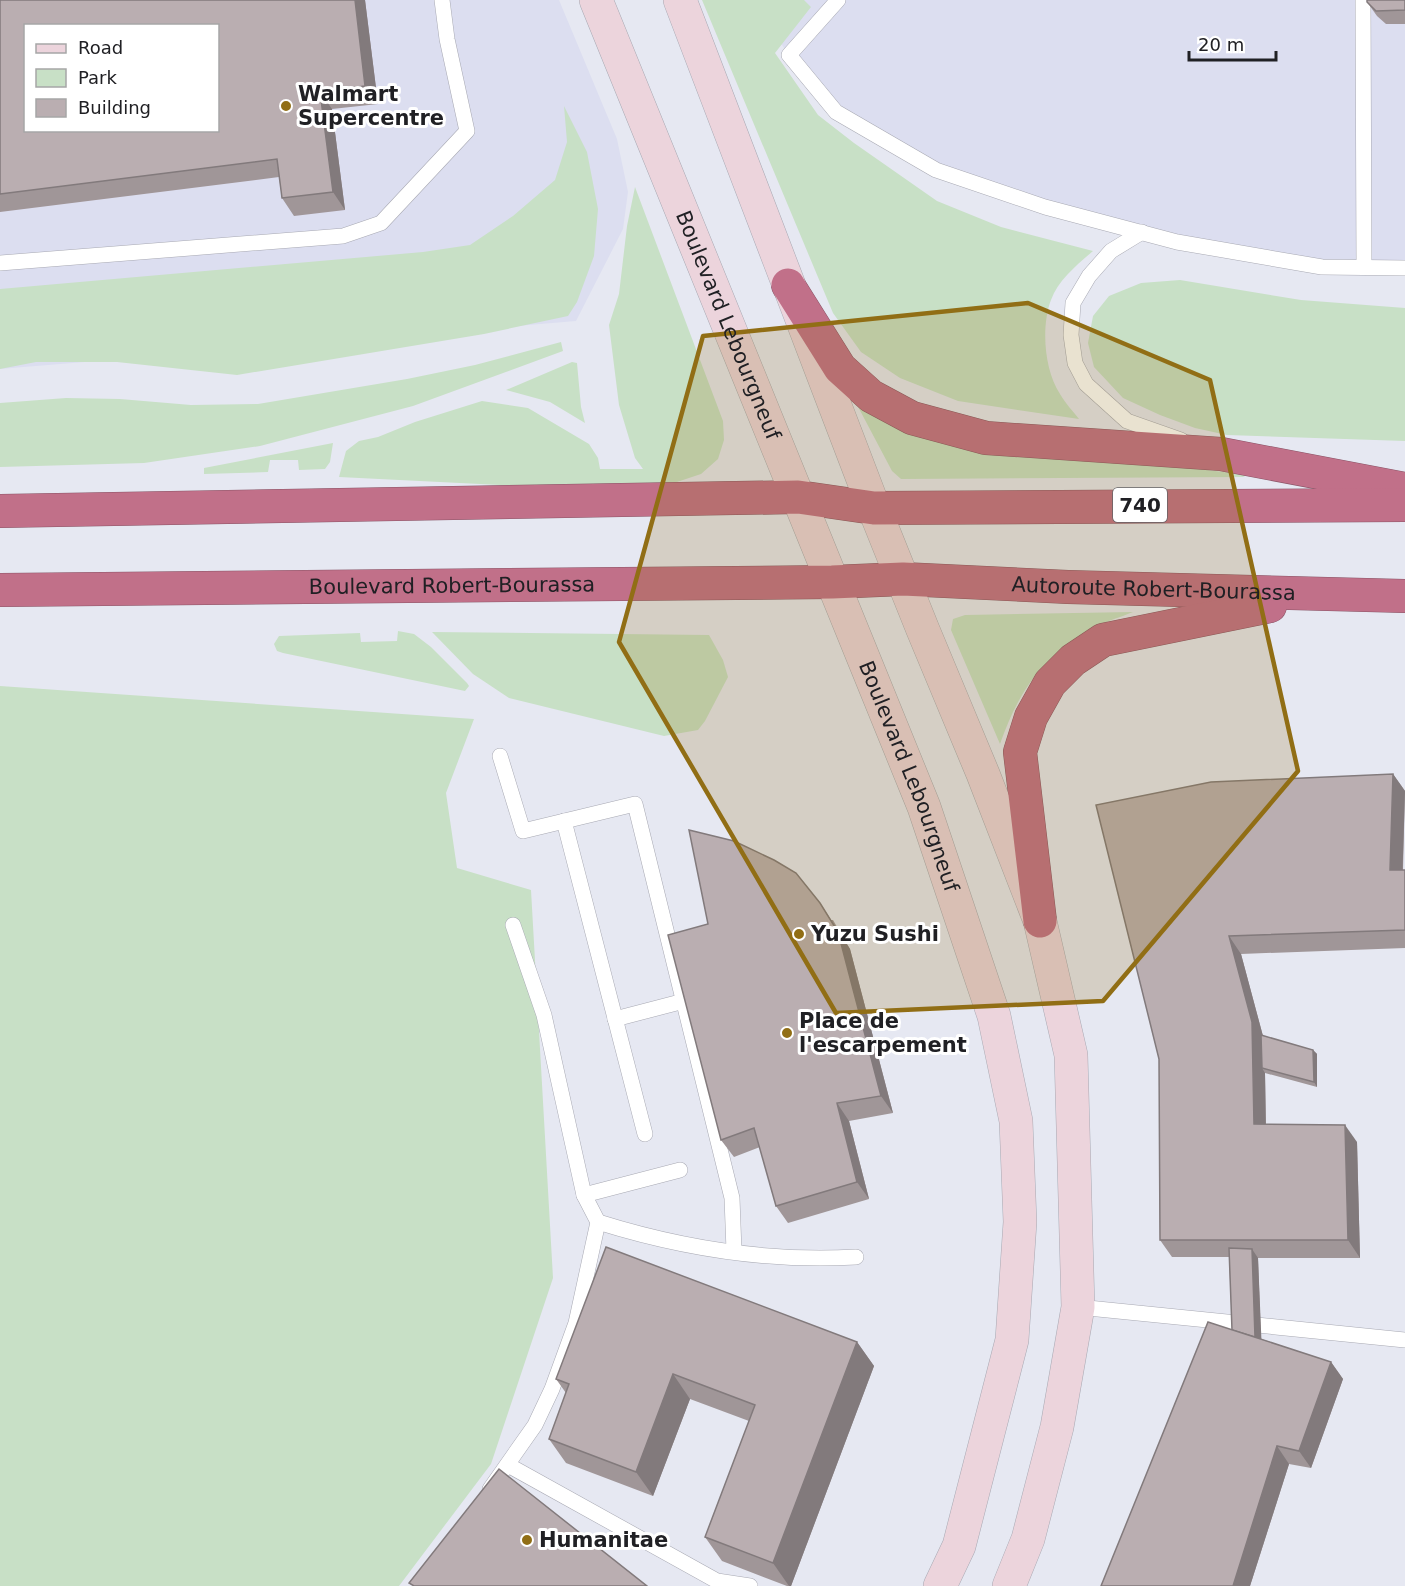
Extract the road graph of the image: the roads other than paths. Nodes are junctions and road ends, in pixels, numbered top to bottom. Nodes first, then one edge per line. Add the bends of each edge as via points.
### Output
1 (442, 0) edge
2 (596, 0) edge
3 (680, 0) edge
4 (838, 0) edge
5 (1364, 0) edge
6 (1142, 232) junction
7 (0, 263) edge
8 (1364, 267) junction
9 (1405, 268) edge
10 (788, 285) junction
11 (1221, 453) junction
12 (1405, 489) edge
13 (798, 497) junction
14 (1405, 505) edge
15 (874, 508) junction
16 (0, 511) edge
17 (903, 579) junction
18 (832, 582) junction
19 (0, 590) edge
20 (1325, 595) junction
21 (1405, 596) edge
22 (500, 756) dead end
23 (564, 821) junction
24 (1040, 921) junction
25 (513, 925) dead end
26 (684, 1001) junction
27 (615, 1019) junction
28 (645, 1134) dead end
29 (680, 1170) dead end
30 (584, 1195) junction
31 (598, 1222) junction
32 (734, 1251) junction
33 (856, 1257) dead end
34 (1078, 1307) junction
35 (1405, 1340) edge
36 (508, 1465) junction
37 (480, 1502) edge
38 (719, 1584) edge
39 (750, 1586) edge
40 (940, 1586) edge
41 (1009, 1586) edge

1 - 7 lane via 467,131 381,223 343,236
2 - 13 main road, Boulevard Lebourgneuf
3 - 10 main road
4 - 6 lane via 789,55 836,112 936,170 1045,207
5 - 8 lane
6 - 8 lane via 1177,242 1322,267
6 - 11 lane via 1111,251 1089,276 1073,303 1071,334 1075,363 1086,384 1127,421
8 - 9 lane
10 - 11 highway via 840,368 871,396 912,418 986,438
10 - 15 main road
11 - 12 highway
13 - 15 highway
13 - 16 highway
13 - 18 main road, Boulevard Lebourgneuf
14 - 15 highway, 740
15 - 17 main road
17 - 18 highway, Boulevard Robert-Bourassa
17 - 20 highway, Autoroute Robert-Bourassa
17 - 24 main road
18 - 19 highway, Boulevard Robert-Bourassa
18 - 40 main road, Boulevard Lebourgneuf via 924,807 994,1016 1016,1121 1020,1222 1012,1340 959,1545
20 - 21 highway, Autoroute Robert-Bourassa
20 - 24 highway via 1103,640 1073,660 1050,683 1031,717 1020,752
22 - 23 lane via 523,831
23 - 26 lane via 635,804
23 - 27 lane
24 - 34 main road via 1071,1055
25 - 30 lane via 544,1015
26 - 27 lane
26 - 32 lane via 732,1198
27 - 28 lane
29 - 30 lane
30 - 31 lane
31 - 32 lane via 639,1235
31 - 36 lane via 576,1323 552,1389 535,1425
32 - 33 lane via 813,1259
34 - 35 lane
34 - 41 main road via 1057,1427 1028,1539
36 - 37 lane
36 - 38 lane
38 - 39 lane

